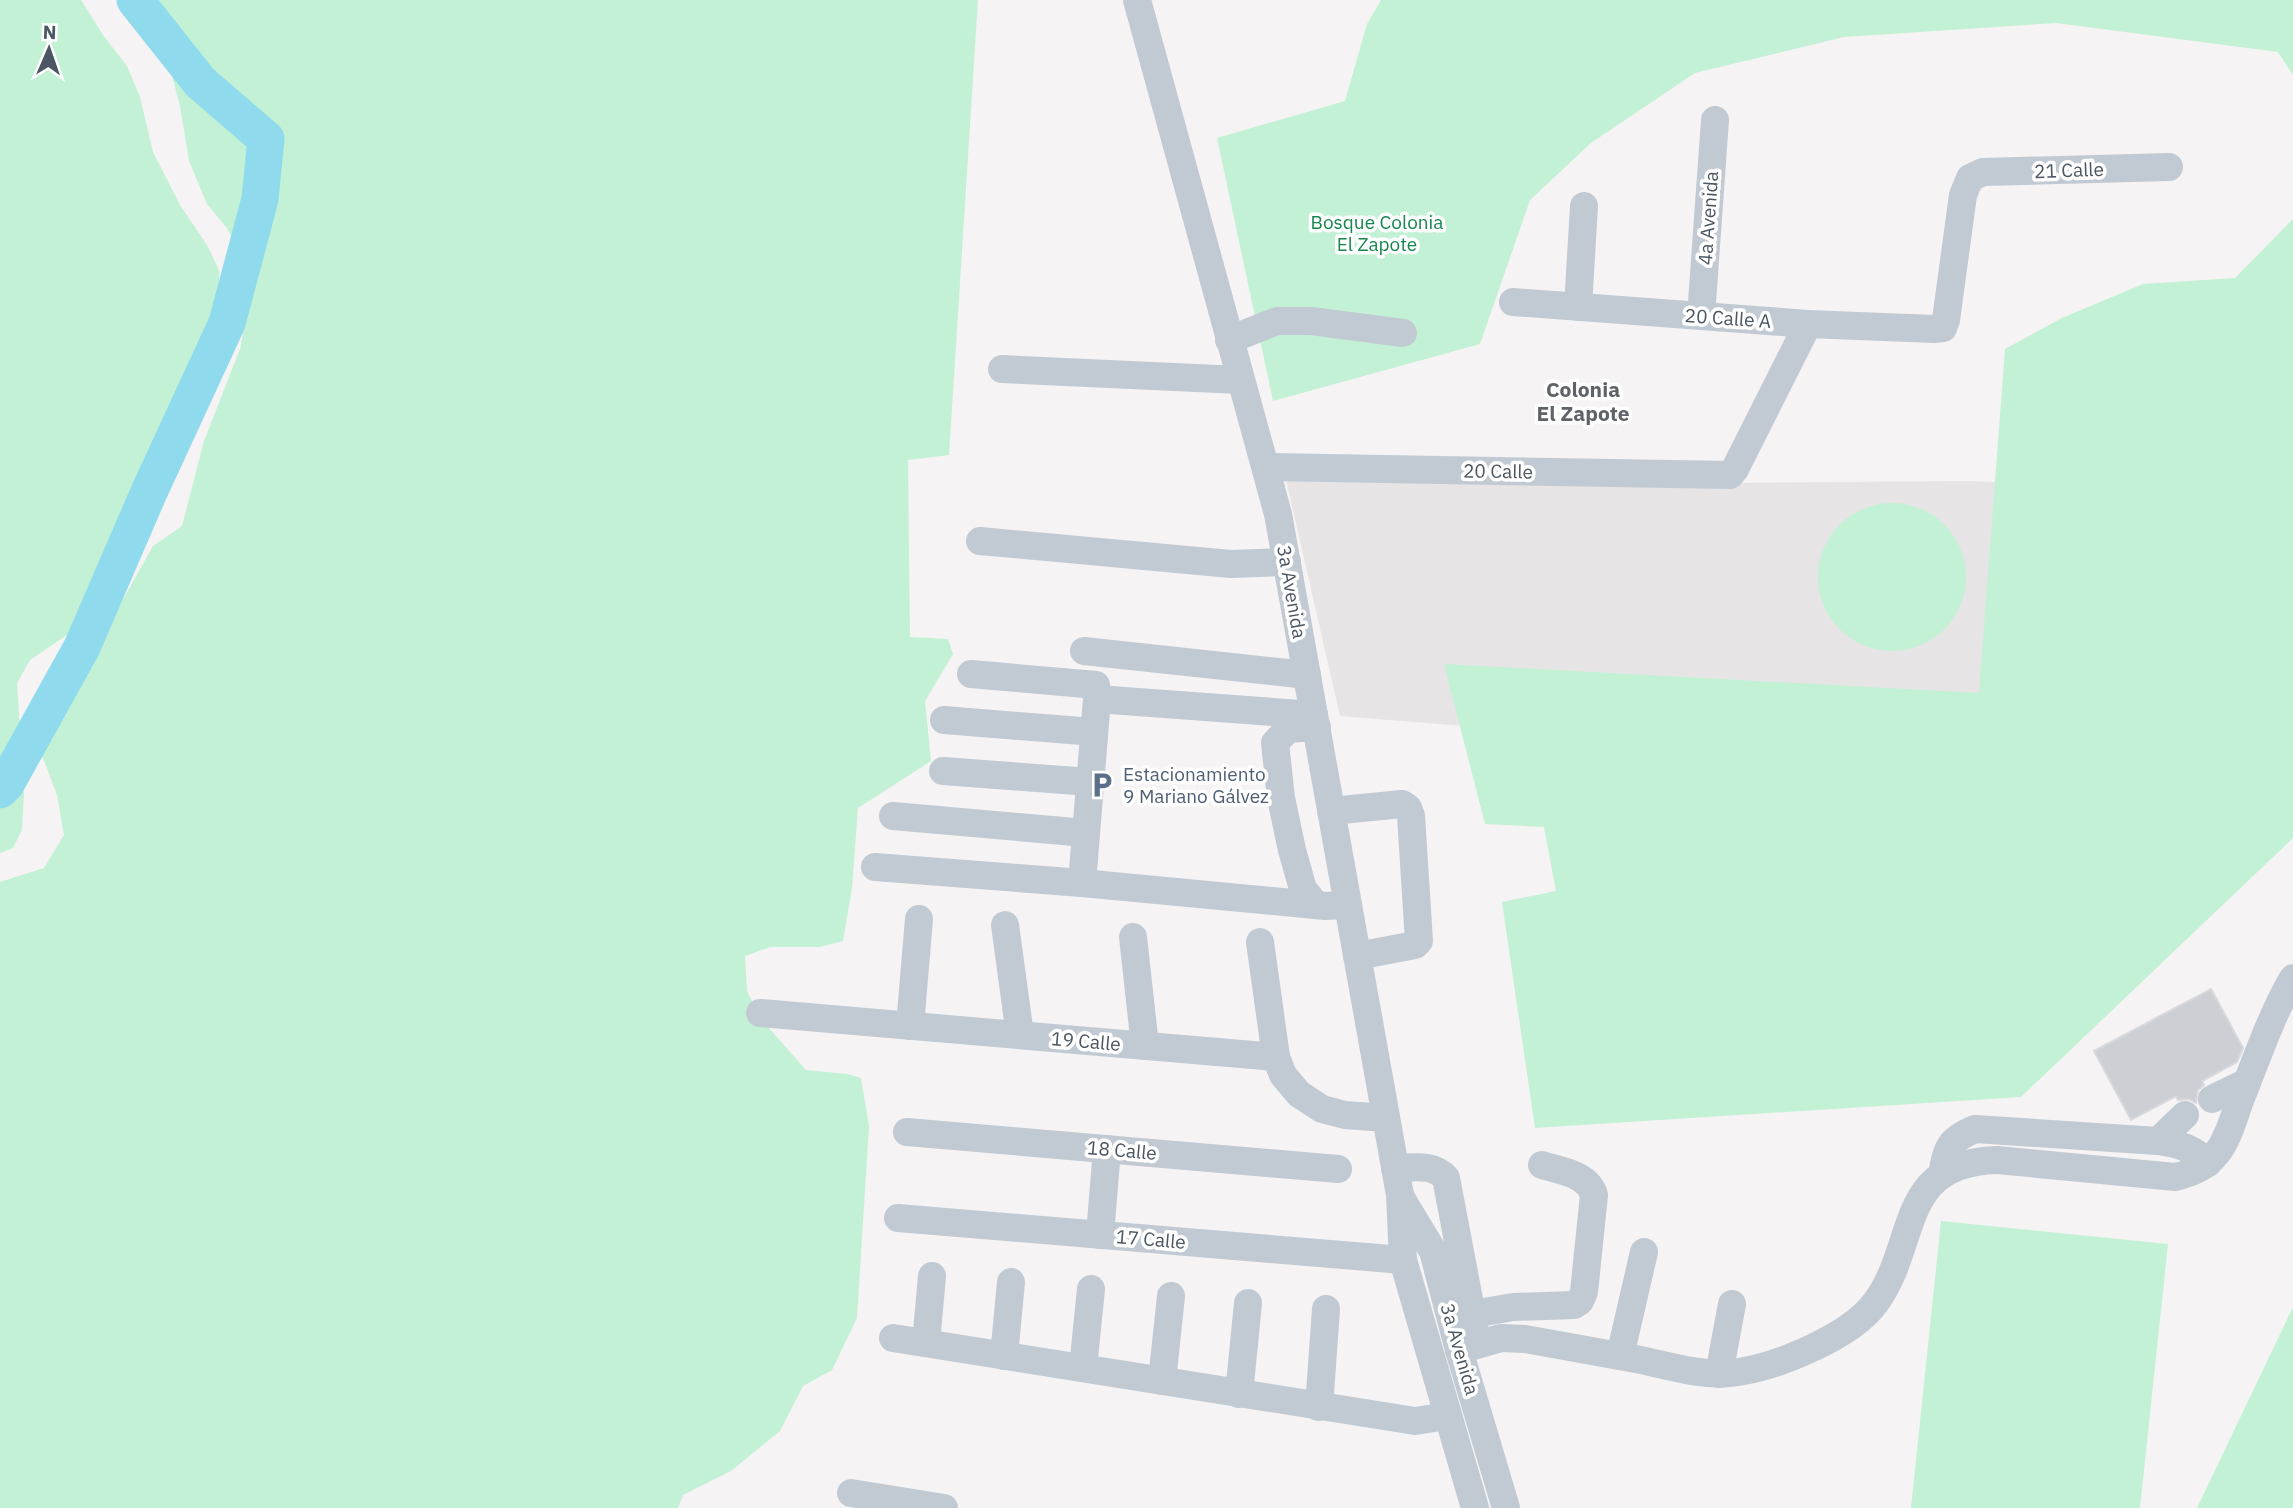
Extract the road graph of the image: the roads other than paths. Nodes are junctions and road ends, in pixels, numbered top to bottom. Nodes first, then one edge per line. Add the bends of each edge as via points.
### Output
1 (1137, 0) edge
2 (1715, 120) dead end
3 (2169, 167) dead end
4 (1584, 206) dead end
5 (1513, 302) dead end
6 (1578, 307) junction
7 (1701, 316) junction
8 (1808, 324) junction
9 (1943, 328) joint
10 (1403, 333) dead end
11 (1229, 340) junction
12 (1002, 369) dead end
13 (1240, 380) junction
14 (1267, 467) junction
15 (980, 541) dead end
16 (1287, 562) junction
17 (1084, 651) dead end
18 (971, 674) dead end
19 (1307, 675) junction
20 (1097, 699) junction
21 (944, 720) dead end
22 (1316, 721) junction
23 (1094, 732) junction
24 (943, 771) dead end
25 (1090, 782) junction
26 (1331, 811) junction
27 (893, 816) dead end
28 (1086, 833) junction
29 (875, 867) dead end
30 (1082, 883) junction
31 (1315, 905) junction
32 (1347, 905) junction
33 (919, 919) dead end
34 (1005, 925) dead end
35 (1133, 937) dead end
36 (1260, 942) dead end
37 (1357, 956) junction
38 (2293, 978) edge
39 (760, 1013) dead end
40 (910, 1026) junction
41 (1020, 1035) junction
42 (1145, 1045) junction
43 (1276, 1057) junction
44 (2247, 1082) junction
45 (2212, 1099) dead end
46 (2185, 1115) dead end
47 (1386, 1118) junction
48 (907, 1132) dead end
49 (2158, 1141) junction
50 (1107, 1149) junction
51 (2208, 1163) junction
52 (1542, 1164) dead end
53 (1338, 1169) dead end
54 (1942, 1175) junction
55 (1397, 1182) junction
56 (898, 1217) dead end
57 (1100, 1235) junction
58 (1644, 1252) dead end
59 (1403, 1260) junction
60 (932, 1276) dead end
61 (1011, 1283) dead end
62 (1091, 1289) dead end
63 (1171, 1296) dead end
64 (1248, 1303) dead end
65 (1732, 1304) dead end
66 (1326, 1309) dead end
67 (1473, 1314) junction
68 (893, 1338) dead end
69 (926, 1343) junction
70 (1468, 1347) junction
71 (1004, 1356) junction
72 (1620, 1356) junction
73 (1083, 1368) junction
74 (1719, 1374) junction
75 (1162, 1381) junction
76 (1239, 1394) junction
77 (1319, 1407) junction
78 (1447, 1416) junction
79 (851, 1493) dead end
80 (944, 1508) edge
81 (1475, 1508) edge
82 (1506, 1508) edge

1 - 11 street, 3a Avenida
2 - 7 street, 4a Avenida
3 - 9 street, 21 Calle via 1983,172 1970,178 1962,195
4 - 6 street
5 - 6 street, 20 Calle A
6 - 7 street, 20 Calle A
7 - 8 street, 20 Calle A
8 - 9 street, 20 Calle A
8 - 14 street, 20 Calle via 1730,475
10 - 11 street via 1277,321
11 - 13 street, 3a Avenida
12 - 13 street
13 - 14 street, 3a Avenida
14 - 16 street, 3a Avenida
15 - 16 street via 1231,564
16 - 19 street, 3a Avenida
17 - 19 street
18 - 20 street via 1094,683
19 - 22 street, 3a Avenida
20 - 22 street
20 - 23 street
21 - 23 street
22 - 26 street, 3a Avenida
22 - 31 street via 1289,729 1275,743 1292,850 1303,889
23 - 25 street
24 - 25 street
25 - 28 street
26 - 32 street, 3a Avenida
26 - 37 street via 1402,804 1411,816 1419,941
27 - 28 street
28 - 30 street
29 - 30 street
30 - 31 street
31 - 32 street
32 - 37 street, 3a Avenida
33 - 40 street
34 - 41 street
35 - 42 street
36 - 43 street
37 - 47 street, 3a Avenida
38 - 44 street
39 - 40 street, 19 Calle
40 - 41 street, 19 Calle
41 - 42 street, 19 Calle
42 - 43 street, 19 Calle
43 - 47 street via 1283,1076 1313,1104 1338,1114
44 - 45 street
44 - 51 street via 2222,1145
46 - 49 street
47 - 55 street, 3a Avenida
48 - 50 street, 18 Calle
49 - 51 street via 2179,1144
49 - 54 street via 1975,1129 1957,1136 1947,1150
50 - 53 street, 18 Calle
50 - 57 street
51 - 54 street via 2175,1177 1997,1160 1966,1163
52 - 67 street via 1592,1186 1584,1293 1574,1305
54 - 74 street via 1920,1197 1884,1290 1857,1322 1834,1337 1763,1367
55 - 59 street, 3a Avenida
55 - 67 street via 1430,1168 1440,1170 1446,1178
55 - 70 street, 3a Avenida via 1433,1251
56 - 57 street, 17 Calle
57 - 59 street, 17 Calle
58 - 72 street
59 - 78 street, 3a Avenida
60 - 69 street
61 - 71 street
62 - 73 street
63 - 75 street
64 - 76 street
65 - 74 street
66 - 77 street
67 - 70 street
68 - 69 street
69 - 71 street
70 - 72 street via 1513,1338
70 - 82 street, 3a Avenida
71 - 73 street
72 - 74 street
73 - 75 street
75 - 76 street
76 - 77 street
77 - 78 street via 1415,1421
78 - 81 street, 3a Avenida
79 - 80 street

